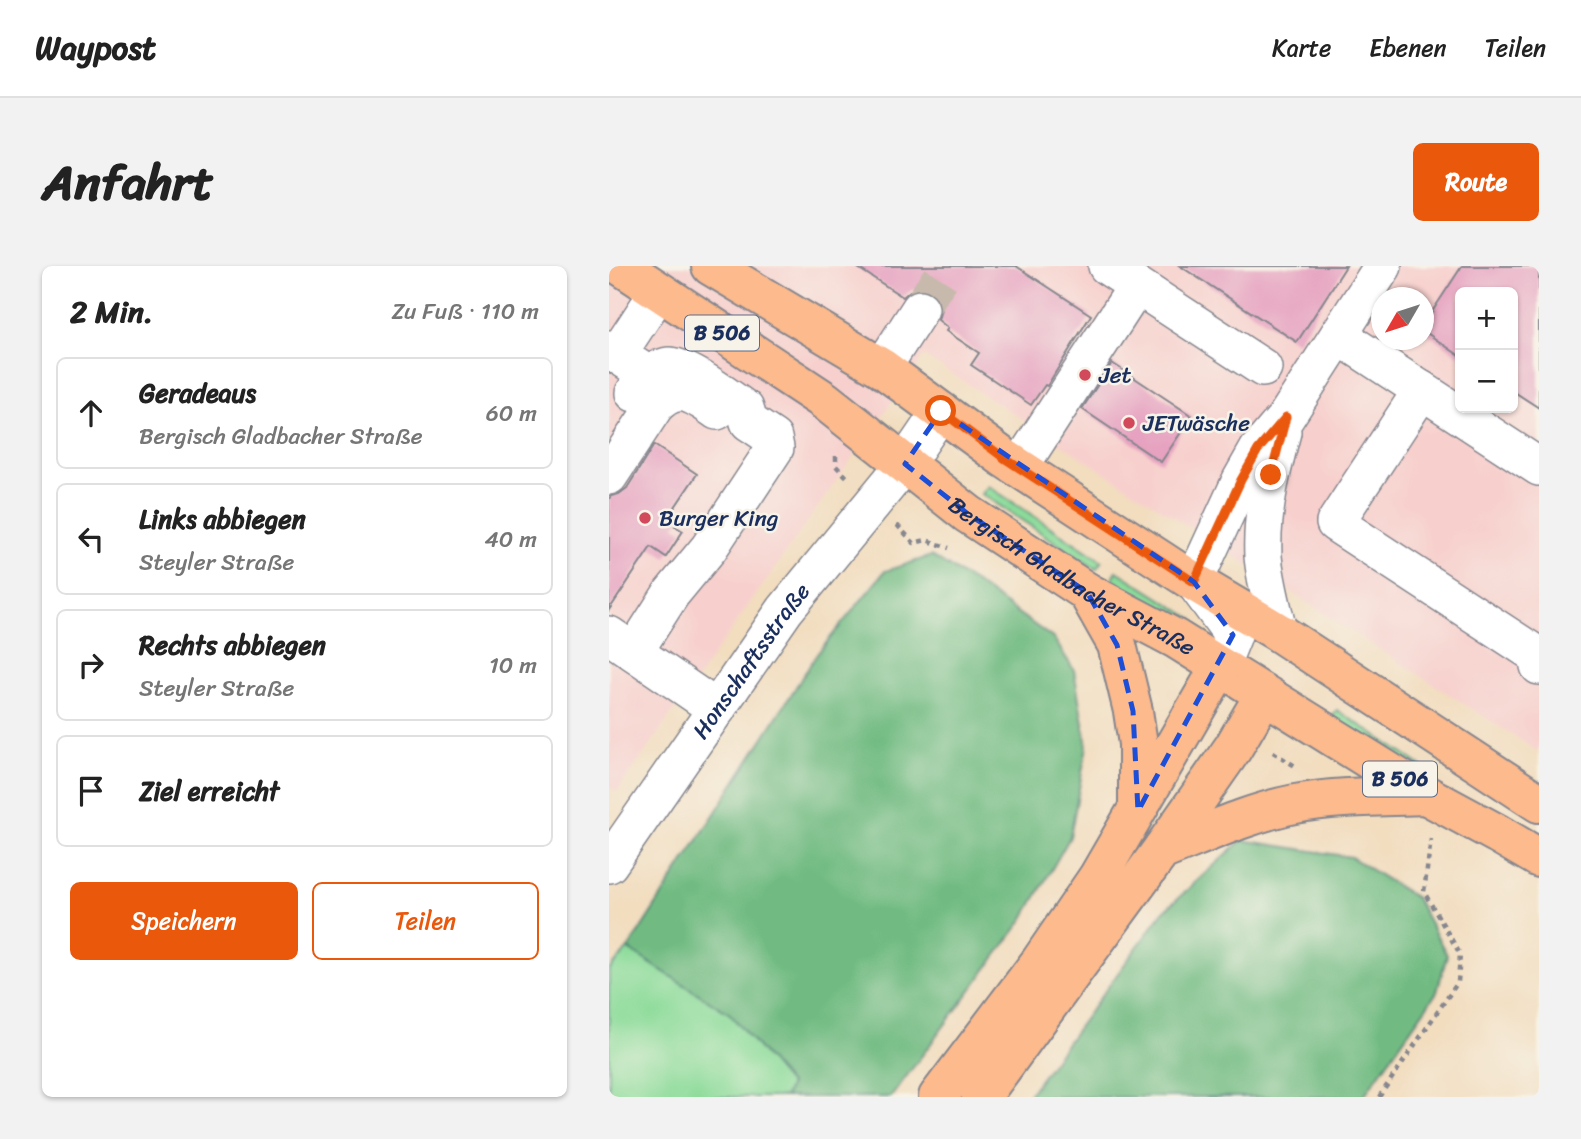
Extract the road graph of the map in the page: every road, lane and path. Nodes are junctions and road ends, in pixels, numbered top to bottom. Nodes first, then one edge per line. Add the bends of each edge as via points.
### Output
1 (621, 266) edge
2 (711, 266) edge
3 (1107, 266) edge
4 (1383, 266) edge
5 (1137, 286) junction
6 (659, 291) junction
7 (920, 309) tunnel mouth
8 (1339, 336) junction
9 (624, 359) edge
10 (882, 368) junction
11 (1263, 368) dead end
12 (1422, 390) junction
13 (941, 411) junction
14 (1286, 417) junction
15 (749, 422) junction
16 (609, 432) edge
17 (905, 464) junction
18 (1539, 467) edge
19 (1019, 468) junction
20 (609, 476) edge
21 (1194, 582) junction
22 (1087, 592) junction
23 (1278, 632) junction
24 (622, 643) edge
25 (1539, 666) edge
26 (1220, 667) junction
27 (1264, 695) junction
28 (716, 709) junction
29 (1426, 795) junction
30 (1539, 803) edge
31 (1138, 811) junction
32 (1431, 839) dead end
33 (1161, 851) junction
34 (1539, 858) edge
35 (609, 864) edge
36 (938, 1097) edge
37 (981, 1097) edge
38 (1379, 1097) edge

1 - 6 main road, Bergisch Gladbacher Straße / B 506
2 - 10 main road, B 506
3 - 5 street
4 - 8 street
5 - 11 street
5 - 19 street
6 - 9 street
6 - 17 main road, Bergisch Gladbacher Straße / B 506 via 824,400
7 - 10 street
8 - 12 street
8 - 14 street
9 - 15 street via 680,368 745,409
9 - 16 street
10 - 13 main road, B 506
12 - 18 street
12 - 25 street via 1335,523 1537,655
13 - 17 street, Honschaftsstraße
13 - 19 main road, B 506
14 - 21 street via 1258,450 1241,480
14 - 23 street via 1264,517 1263,558
15 - 20 street via 736,423 698,399 675,392 655,406
15 - 24 street via 773,438 775,448 709,548
17 - 22 main road, Bergisch Gladbacher Straße / B 506 via 968,514
17 - 28 street, Honschaftsstraße via 785,610
19 - 21 main road, B 506
21 - 23 main road, B 506
21 - 26 street via 1233,635
22 - 26 main road, Bergisch Gladbacher Straße / B 506
22 - 31 main road via 1117,645 1133,711
23 - 26 main road
23 - 27 main road
23 - 30 main road, B 506
24 - 28 street
26 - 27 main road, Bergisch Gladbacher Straße / B 506
26 - 31 main road
27 - 29 main road, Bergisch Gladbacher Straße / B 506
27 - 33 main road
28 - 35 street, Honschaftsstraße
29 - 33 main road via 1294,805
29 - 34 main road, Bergisch Gladbacher Straße / B 506
31 - 36 main road via 1040,962
32 - 38 path via 1424,892 1460,954 1458,982
33 - 37 main road

